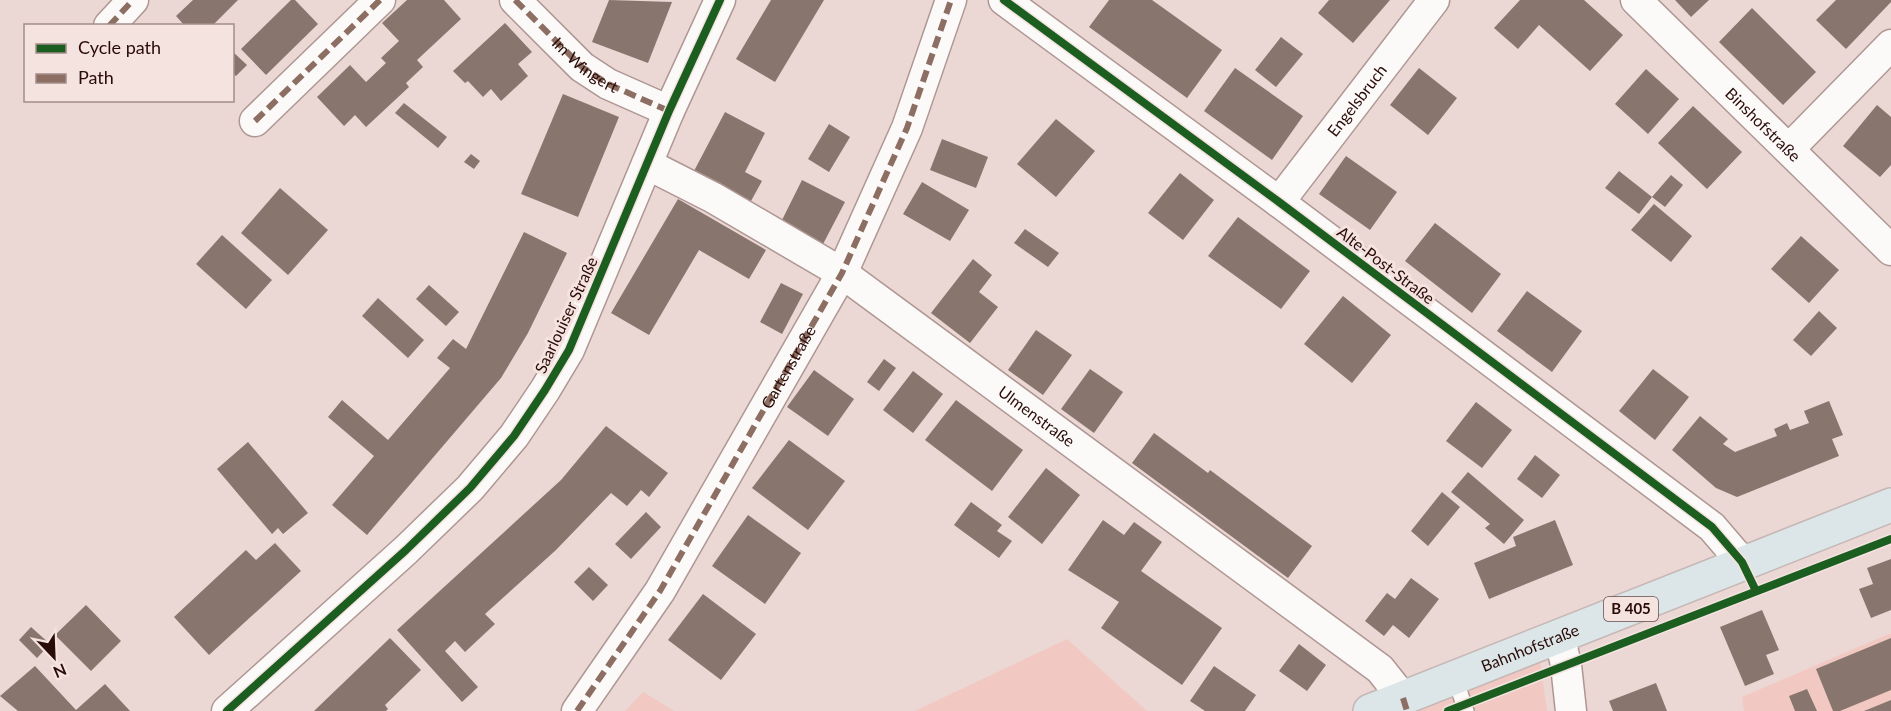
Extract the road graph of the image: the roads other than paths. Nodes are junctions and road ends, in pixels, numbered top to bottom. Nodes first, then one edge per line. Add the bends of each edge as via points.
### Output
1 (134, 0) edge
2 (380, 0) edge
3 (515, 0) edge
4 (720, 0) edge
5 (951, 0) edge
6 (1004, 0) edge
7 (1434, 0) edge
8 (1636, 0) edge
9 (111, 24) edge
10 (1891, 45) edge
11 (669, 111) junction
12 (255, 121) dead end
13 (1789, 149) junction
14 (648, 164) junction
15 (1279, 202) junction
16 (1891, 250) edge
17 (842, 273) junction
18 (1891, 505) edge
19 (1742, 562) junction
20 (1560, 638) junction
21 (1455, 678) junction
22 (1402, 698) junction
23 (227, 711) edge
24 (577, 711) edge
25 (1370, 711) edge
26 (1466, 711) edge
27 (1571, 711) edge

1 - 9 street
2 - 12 street
3 - 11 street, Im Wingert via 582,67 608,84
4 - 11 street, Saarlouiser Straße
5 - 17 street, Gartenstraße via 907,128
6 - 15 street, Alte-Post-Straße
7 - 15 street, Engelsbruch
8 - 13 street, Binshofstraße
10 - 13 street
11 - 14 street, Saarlouiser Straße
13 - 16 street, Binshofstraße
14 - 17 street, Ulmenstraße
14 - 23 street, Saarlouiser Straße via 569,350 514,436 470,488 406,550
15 - 19 street, Alte-Post-Straße via 1712,527
17 - 22 street, Ulmenstraße via 1380,669
17 - 24 street, Gartenstraße via 660,591
18 - 19 main road, Bahnhofstraße / B 405
19 - 20 main road, Bahnhofstraße / B 405
20 - 21 main road, Bahnhofstraße / B 405
20 - 27 street
21 - 22 main road, Bahnhofstraße / B 405
21 - 26 lane
22 - 25 main road, Bahnhofstraße / B 405

